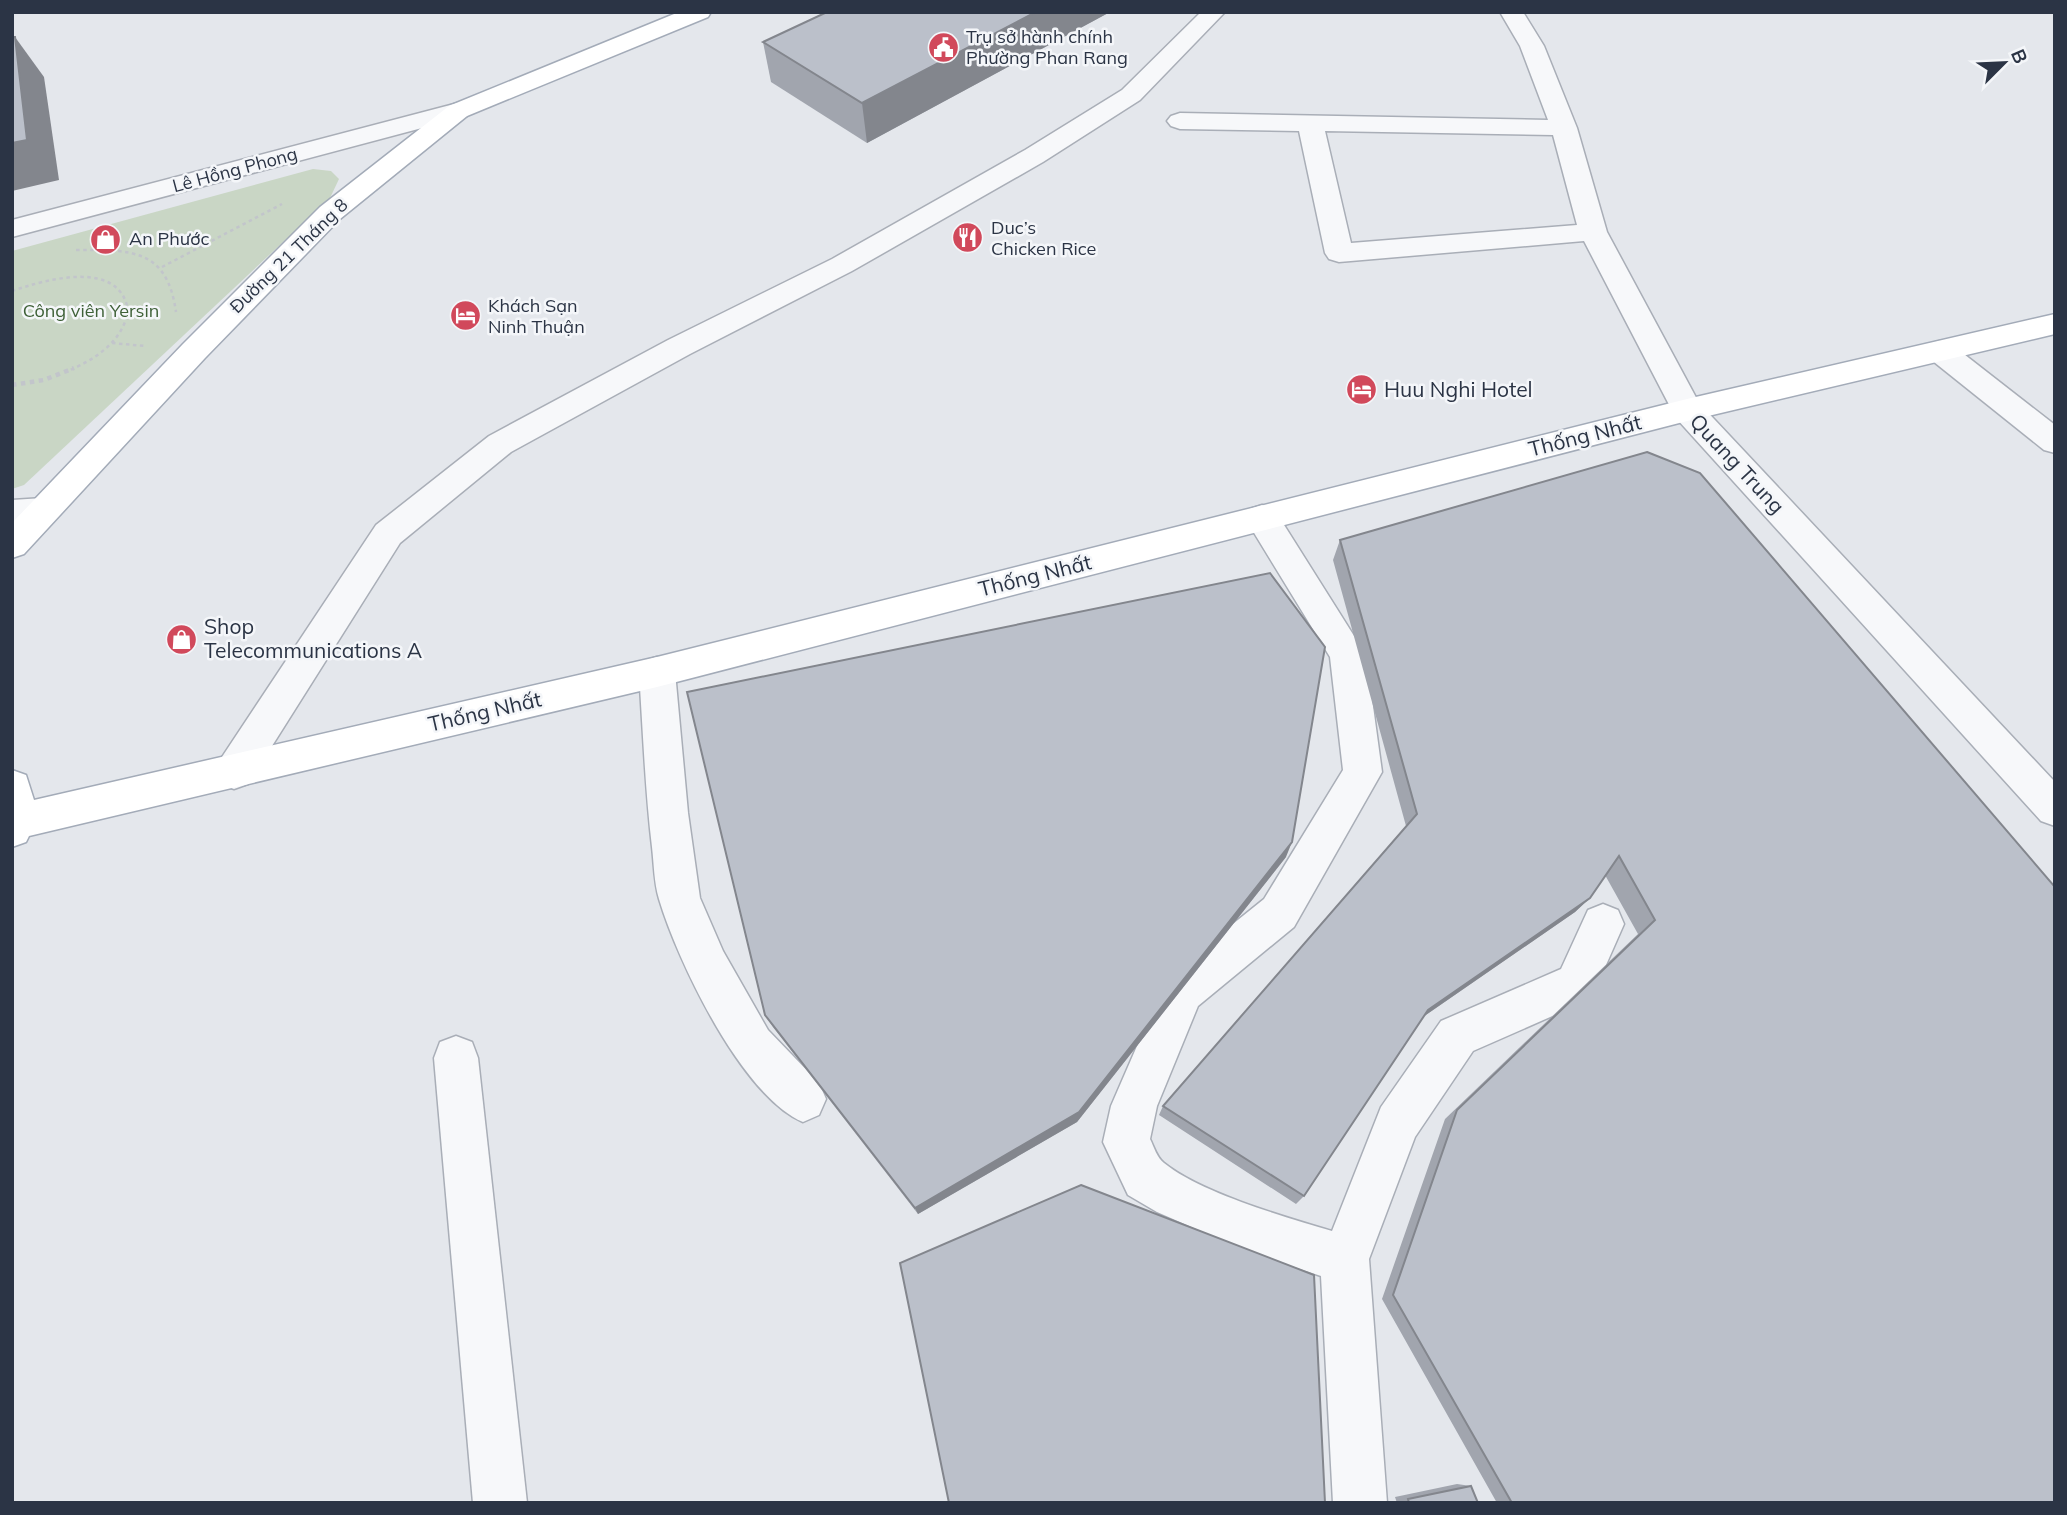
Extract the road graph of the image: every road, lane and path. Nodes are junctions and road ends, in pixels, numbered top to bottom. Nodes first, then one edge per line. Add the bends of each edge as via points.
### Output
1 (700, 12) edge
2 (1214, 12) edge
3 (1511, 12) edge
4 (458, 111) junction
5 (1180, 121) dead end
6 (1310, 123) junction
7 (1564, 128) junction
8 (284, 203) dead end
9 (12, 229) edge
10 (1593, 232) junction
11 (70, 250) dead end
12 (162, 267) junction
13 (12, 291) edge
14 (176, 321) dead end
15 (2055, 324) edge
16 (1940, 351) junction
17 (12, 385) edge
18 (1687, 410) junction
19 (2055, 442) edge
20 (28, 511) edge
21 (1262, 518) junction
22 (12, 545) edge
23 (657, 671) junction
24 (234, 772) junction
25 (2055, 809) edge
26 (13, 813) edge
27 (1602, 924) dead end
28 (456, 1058) dead end
29 (803, 1099) dead end
30 (1345, 1259) junction
31 (500, 1503) edge
32 (1360, 1503) edge

1 - 4 main road, Đường 21 Tháng 8
2 - 24 street via 1131,94 1034,156 842,265 500,444 388,534
3 - 7 street, Quang Trung via 1532,46
4 - 9 street, Lê Hồng Phong
4 - 20 main road, Đường 21 Tháng 8 via 330,213
5 - 6 street
6 - 7 street
6 - 10 street via 1339,253
7 - 10 street, Quang Trung
8 - 12 path
10 - 18 street, Quang Trung
11 - 12 path via 144,255
12 - 14 path via 175,301
13 - 17 path via 52,280 97,279 116,288 127,301 128,316 120,333 81,366
15 - 16 main road, Thống Nhất
16 - 18 main road, Thống Nhất
16 - 19 street
18 - 21 main road, Thống Nhất
18 - 25 street, Quang Trung
20 - 22 main road, Đường 21 Tháng 8
21 - 23 main road, Thống Nhất
21 - 30 street via 1348,655 1363,772 1279,913 1182,992 1134,1106 1126,1142 1145,1178 1174,1195 1266,1235
23 - 24 main road, Thống Nhất
23 - 29 street via 679,898 708,965 752,1046
24 - 26 main road, Thống Nhất
27 - 30 street via 1576,984 1457,1036 1397,1123
28 - 31 street
30 - 32 street

